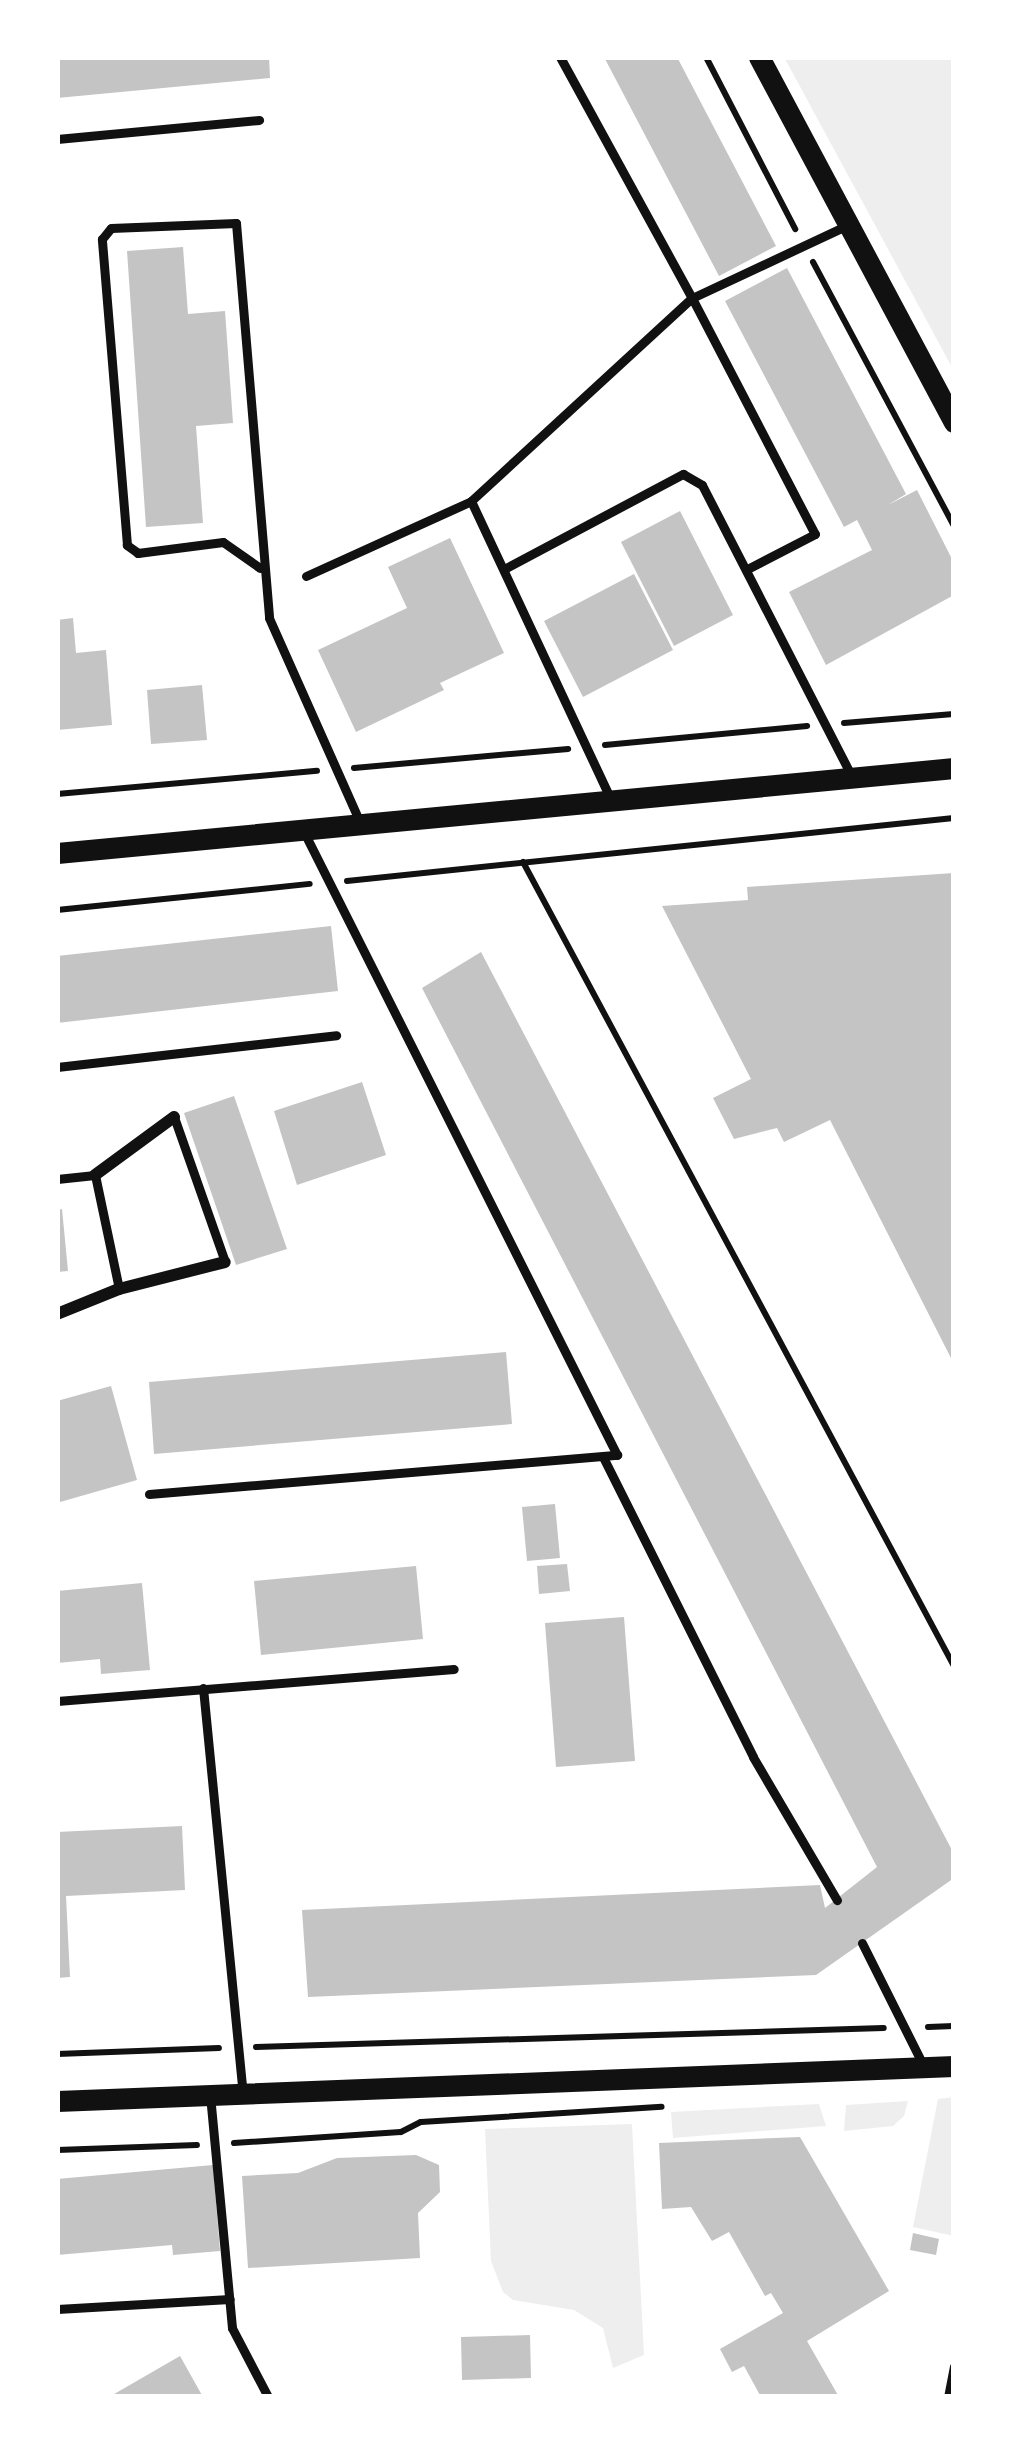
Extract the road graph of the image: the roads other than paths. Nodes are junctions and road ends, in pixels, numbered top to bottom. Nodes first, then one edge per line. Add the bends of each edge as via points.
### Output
1 (560, 57) edge
2 (759, 57) edge
3 (259, 120) dead end
4 (57, 139) edge
5 (849, 224) junction
6 (692, 298) junction
7 (954, 422) edge
8 (471, 501) junction
9 (260, 568) junction
10 (504, 568) junction
11 (749, 568) junction
12 (307, 576) dead end
13 (954, 768) edge
14 (852, 778) junction
15 (610, 798) junction
16 (360, 822) junction
17 (302, 827) junction
18 (57, 853) edge
19 (336, 1035) dead end
20 (57, 1067) edge
21 (174, 1117) joint
22 (95, 1175) junction
23 (57, 1179) edge
24 (225, 1262) joint
25 (119, 1289) junction
26 (57, 1314) edge
27 (604, 1456) junction
28 (149, 1494) dead end
29 (454, 1669) dead end
30 (203, 1688) junction
31 (57, 1701) edge
32 (837, 1900) dead end
33 (862, 1943) dead end
34 (954, 2066) edge
35 (924, 2067) junction
36 (243, 2094) junction
37 (210, 2096) junction
38 (57, 2102) edge
39 (230, 2299) junction
40 (57, 2308) edge
41 (954, 2367) edge
42 (268, 2397) edge
43 (948, 2397) edge

1 - 6 lane
2 - 5 street
3 - 4 lane
5 - 6 lane
5 - 7 street
6 - 8 lane
6 - 11 lane via 815,534
8 - 10 lane
8 - 12 lane
9 - 9 lane via 236,223 111,228 102,239 127,545 138,553 223,542
9 - 16 lane via 268,618
10 - 11 lane via 683,474 702,484
10 - 15 lane
11 - 14 lane
13 - 14 street
14 - 15 street
15 - 16 street
16 - 17 street
17 - 18 street
17 - 27 lane via 617,1455
19 - 20 lane
21 - 22 street
21 - 24 lane
22 - 23 lane
22 - 25 lane
24 - 25 street
25 - 26 street
27 - 28 lane
27 - 32 lane via 753,1756
29 - 30 lane
30 - 31 lane
30 - 36 lane
33 - 35 lane
34 - 35 street
35 - 36 street
36 - 37 street
37 - 38 street
37 - 39 lane
39 - 40 lane
39 - 42 lane via 232,2329
41 - 43 lane

